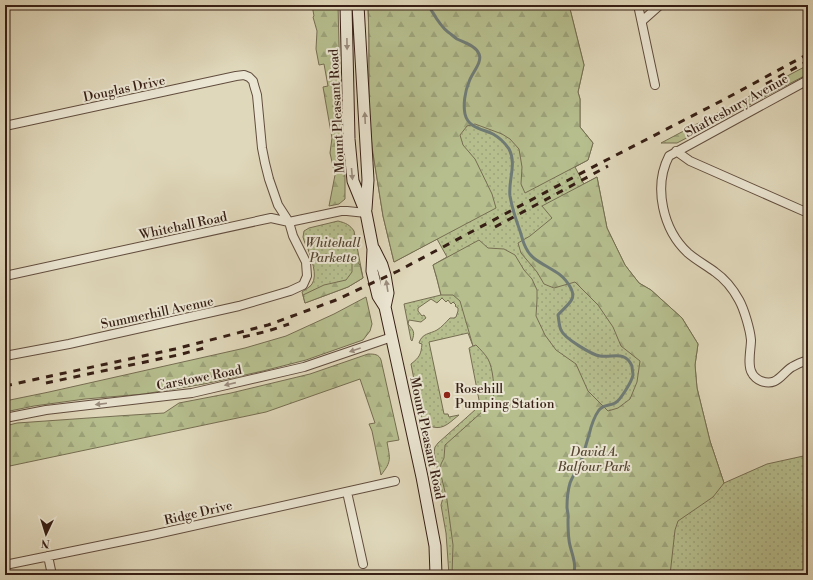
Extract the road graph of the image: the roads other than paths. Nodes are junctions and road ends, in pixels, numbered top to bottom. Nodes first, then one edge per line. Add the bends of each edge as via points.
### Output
1 (346, 5) edge
2 (358, 5) edge
3 (638, 5) edge
4 (660, 5) edge
5 (642, 22) junction
6 (808, 80) edge
7 (655, 84) dead end
8 (5, 126) edge
9 (676, 151) junction
10 (366, 213) junction
11 (808, 213) edge
12 (289, 222) junction
13 (5, 276) edge
14 (392, 337) junction
15 (5, 356) edge
16 (808, 360) edge
17 (5, 418) edge
18 (395, 481) dead end
19 (347, 492) junction
20 (48, 556) junction
21 (363, 564) dead end
22 (5, 565) edge
23 (52, 575) edge
24 (436, 575) edge

1 -> 10 main road, Mount Pleasant Road via 349,139 353,181
10 -> 2 main road, Mount Pleasant Road via 368,180
3 - 5 street
4 - 5 street
5 - 7 street
6 - 9 street, Shaftesbury Avenue
8 - 12 street, Douglas Drive via 244,75 253,81 269,179 278,205
9 - 11 street via 690,160
9 - 16 street via 669,156 662,174 662,200 667,220 678,243 689,254 717,273 740,301 750,332 751,373 760,381 776,381 790,368
10 - 12 street, Whitehall Road via 341,211
10 - 14 main road, Mount Pleasant Road via 373,249 372,270
12 - 13 street, Whitehall Road via 271,218
12 - 15 street, Summerhill Avenue via 306,262 307,276 303,285 290,292 239,306
14 -> 17 street, Carstowe Road via 304,367 192,393 46,410
14 - 24 main road, Mount Pleasant Road via 436,546
18 - 19 street, Ridge Drive
19 - 20 street, Ridge Drive
19 - 21 street
20 - 22 street, Ridge Drive
20 - 23 street

